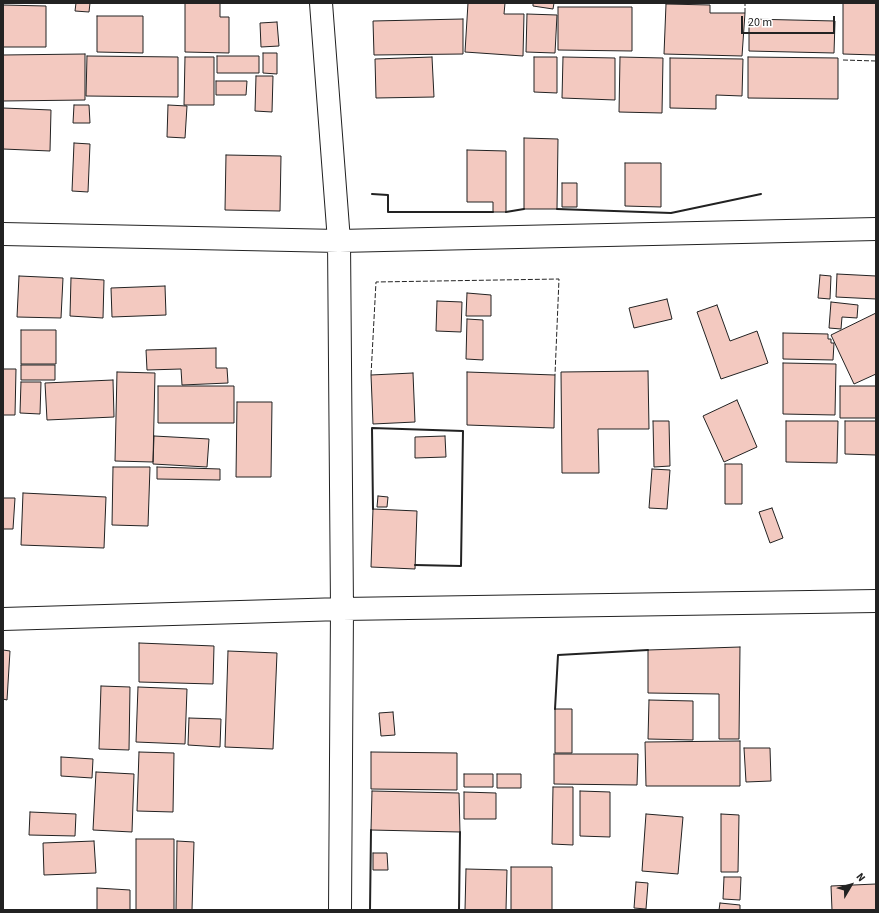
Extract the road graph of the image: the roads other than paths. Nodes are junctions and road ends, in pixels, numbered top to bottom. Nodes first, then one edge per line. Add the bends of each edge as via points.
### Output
1 (321, 3) edge
2 (876, 229) edge
3 (3, 234) edge
4 (339, 241) junction
5 (876, 601) edge
6 (342, 609) junction
7 (3, 619) edge
8 (340, 910) edge

1 - 4 street
2 - 4 street
3 - 4 street
4 - 6 street
5 - 6 street
6 - 7 street
6 - 8 street

